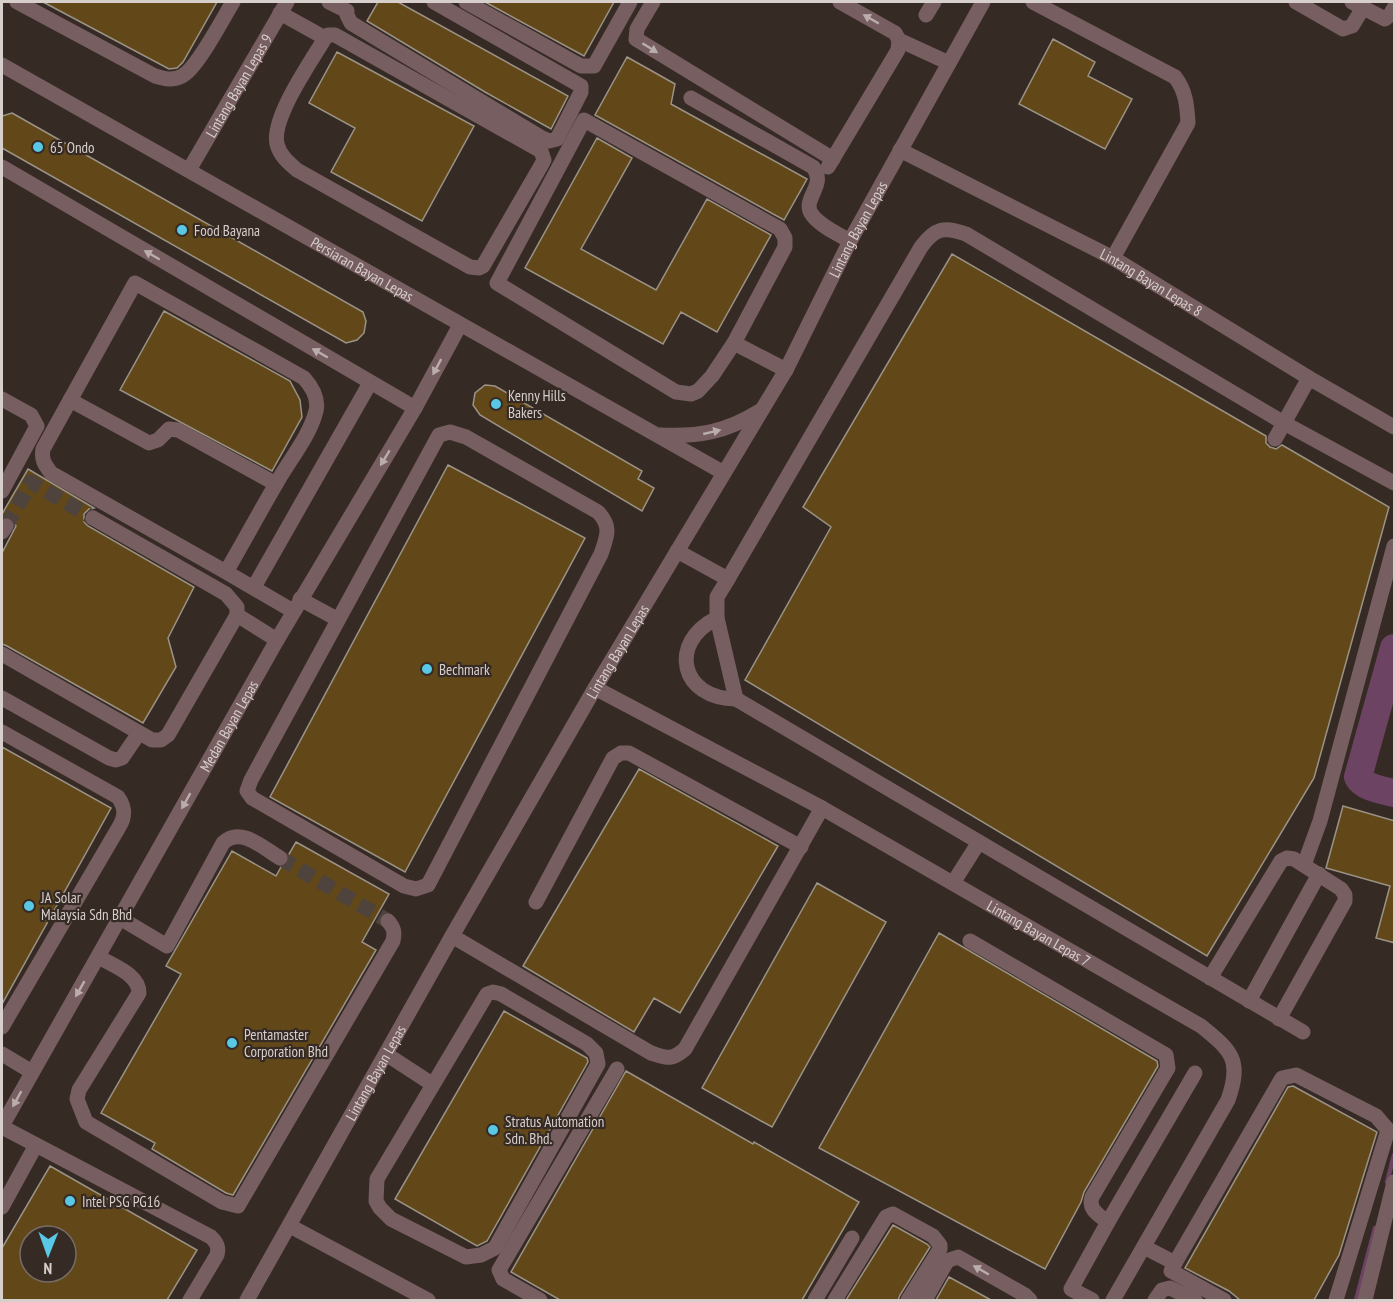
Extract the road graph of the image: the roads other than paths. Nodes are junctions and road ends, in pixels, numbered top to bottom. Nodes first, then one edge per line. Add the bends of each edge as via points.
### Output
1 (17, 2) edge
2 (233, 2) edge
3 (329, 2) edge
4 (434, 2) edge
5 (466, 2) edge
6 (630, 2) edge
7 (653, 2) edge
8 (840, 2) edge
9 (984, 2) edge
10 (1033, 2) edge
11 (1296, 2) edge
12 (1357, 5) edge
13 (350, 6) edge
14 (283, 7) edge
15 (1395, 8) edge
16 (325, 38) junction
17 (899, 40) junction
18 (949, 63) junction
19 (2, 65) edge
20 (691, 98) dead end
21 (900, 150) junction
22 (833, 159) junction
23 (2, 167) edge
24 (189, 170) junction
25 (818, 173) junction
26 (850, 240) junction
27 (1113, 258) junction
28 (460, 325) junction
29 (734, 343) junction
30 (786, 370) junction
31 (1309, 378) junction
32 (370, 383) junction
33 (2, 399) edge
34 (70, 400) junction
35 (415, 408) junction
36 (763, 409) junction
37 (1284, 423) junction
38 (1395, 427) edge
39 (657, 435) junction
40 (1275, 439) dead end
41 (724, 473) junction
42 (1395, 483) edge
43 (276, 484) junction
44 (2, 491) edge
45 (93, 518) tunnel mouth
46 (1395, 546) edge
47 (677, 551) junction
48 (226, 572) junction
49 (728, 579) junction
50 (254, 587) junction
51 (297, 605) junction
52 (237, 615) junction
53 (717, 618) junction
54 (337, 619) junction
55 (277, 640) junction
56 (2, 654) edge
57 (595, 688) junction
58 (2, 698) edge
59 (736, 699) junction
60 (2, 732) edge
61 (139, 733) junction
62 (822, 808) junction
63 (979, 842) junction
64 (801, 847) junction
65 (280, 858) tunnel mouth
66 (1304, 865) junction
67 (1318, 874) junction
68 (954, 883) junction
69 (536, 903) dead end
70 (120, 918) junction
71 (388, 921) dead end
72 (452, 936) junction
73 (970, 941) dead end
74 (99, 957) junction
75 (1210, 978) junction
76 (1249, 1001) junction
77 (1279, 1019) junction
78 (2, 1027) edge
79 (1303, 1032) dead end
80 (2, 1054) edge
81 (386, 1054) junction
82 (617, 1069) dead end
83 (32, 1072) junction
84 (1195, 1073) dead end
85 (432, 1084) junction
86 (2, 1127) edge
87 (36, 1145) junction
88 (1395, 1182) edge
89 (2, 1207) edge
90 (1108, 1222) junction
91 (290, 1226) junction
92 (852, 1238) dead end
93 (1144, 1246) junction
94 (1175, 1263) junction
95 (1068, 1295) edge
96 (423, 1299) edge
97 (190, 1300) edge
98 (247, 1300) edge
99 (540, 1300) edge
100 (815, 1300) edge
101 (835, 1300) edge
102 (909, 1300) edge
103 (925, 1300) edge
104 (1030, 1300) edge
105 (1092, 1300) edge
106 (1113, 1300) edge
107 (1155, 1300) edge
108 (1195, 1300) edge
109 (1224, 1300) edge
110 (1336, 1300) edge
111 (1365, 1300) edge

1 - 2 street via 169,80 184,76 194,65
3 - 13 street
4 - 13 street via 581,86 557,139 542,138 351,23 347,15
5 - 6 street via 581,66 590,67
7 -> 22 street via 637,29 636,39
17 -> 8 street via 895,33
9 - 18 street, Lintang Bayan Lepas
10 - 27 street via 1176,76 1182,86 1188,123
11 - 12 street via 1339,27 1348,28
12 - 15 street via 1385,19
14 - 16 street
14 - 24 street, Lintang Bayan Lepas 9
16 - 16 street via 276,129 285,159 297,170 470,267 483,266 542,164 541,152 334,35
17 - 18 street
17 - 22 street via 898,50
18 - 21 street, Lintang Bayan Lepas
19 - 24 street, Persiaran Bayan Lepas
20 - 25 street
21 - 26 street, Lintang Bayan Lepas
21 - 27 street, Lintang Bayan Lepas 8
22 - 25 street
32 -> 23 street
24 - 28 street, Persiaran Bayan Lepas
25 - 26 street via 819,181 809,207 811,215
26 - 30 street, Lintang Bayan Lepas
27 - 31 street, Lintang Bayan Lepas 8
28 -> 35 street, Medan Bayan Lepas
28 - 39 street, Persiaran Bayan Lepas
29 - 29 street via 698,391 676,392 497,283 584,120 780,229 785,247
29 - 30 street
30 - 36 street, Lintang Bayan Lepas
31 - 37 street
31 - 38 street, Lintang Bayan Lepas 8
32 - 35 street
32 - 50 street
33 - 44 street via 31,415 37,426
34 - 43 street via 149,443 169,429 178,430
34 - 43 street via 135,283 304,378 312,387 316,410 308,432
34 - 48 street via 43,449 44,464 51,473
35 -> 51 street, Medan Bayan Lepas
39 -> 36 street via 713,432
36 - 41 street, Lintang Bayan Lepas
37 - 40 street
37 - 42 street
37 - 49 street via 966,234 936,231 921,247
39 - 41 street, Persiaran Bayan Lepas
41 - 47 street, Lintang Bayan Lepas
43 - 48 street
45 - 52 street via 226,594 237,608
46 - 66 street via 1320,821
47 - 49 street
47 - 57 street, Lintang Bayan Lepas
48 - 50 street
49 - 53 street via 717,597
50 - 51 street
51 - 54 street
51 - 55 street, Medan Bayan Lepas
52 - 55 street
52 - 61 street via 166,739 157,741
53 - 59 street
53 - 59 street via 692,637 687,668 693,682 705,693 720,699
54 - 54 street via 248,791 262,804 404,886 416,889 428,885 601,554 607,535 606,521 598,512 466,437 450,432 439,435
55 -> 70 street, Medan Bayan Lepas
56 - 61 street
57 - 62 street, Lintang Bayan Lepas 7
57 - 72 street, Lintang Bayan Lepas
58 - 61 street via 116,760 122,758
59 - 63 street
60 - 78 street via 118,797 124,812 123,821
62 - 64 street
62 - 68 street, Lintang Bayan Lepas 7
63 - 68 street
63 - 75 street
64 - 69 street via 629,753 621,753 613,758
64 - 72 street via 685,1049 676,1057 651,1053
65 - 70 street via 246,838 229,837 166,946
66 - 67 street
66 - 75 street via 1294,859 1281,861
67 - 76 street
67 - 77 street via 1341,889 1345,902
68 - 93 street, Lintang Bayan Lepas 7 via 1201,1026 1224,1044 1233,1062 1235,1078 1228,1100
70 - 74 street, Medan Bayan Lepas
71 - 74 street via 395,934 393,941 238,1206 222,1202 86,1122 77,1099 79,1090 139,993 134,978
72 - 81 street, Lintang Bayan Lepas
73 - 90 street via 1166,1055 1168,1068 1090,1202 1094,1212
74 -> 83 street, Medan Bayan Lepas
75 - 76 street
76 - 77 street
77 - 79 street
80 - 83 street
81 - 85 street
81 - 91 street, Lintang Bayan Lepas
82 - 99 street via 499,1270 504,1279
83 -> 86 street, Medan Bayan Lepas
84 - 90 street
85 - 85 street via 487,994 493,992 563,1028 596,1053 598,1064 495,1248 481,1255 466,1257 391,1219 376,1201 377,1179
86 - 87 street
87 - 89 street
87 - 97 street via 216,1242 217,1255
88 - 111 street
90 - 95 street
91 - 96 street
91 - 98 street, Lintang Bayan Lepas
92 - 100 street
93 - 94 street
93 - 106 street, Lintang Bayan Lepas 7
94 - 109 street via 1171,1271
94 - 110 street via 1281,1078 1296,1075 1376,1116 1388,1130
95 - 105 street
101 - 102 street via 886,1217 893,1214 933,1236 940,1245
104 -> 103 street via 958,1257 946,1263
107 - 108 street via 1161,1290 1170,1288

